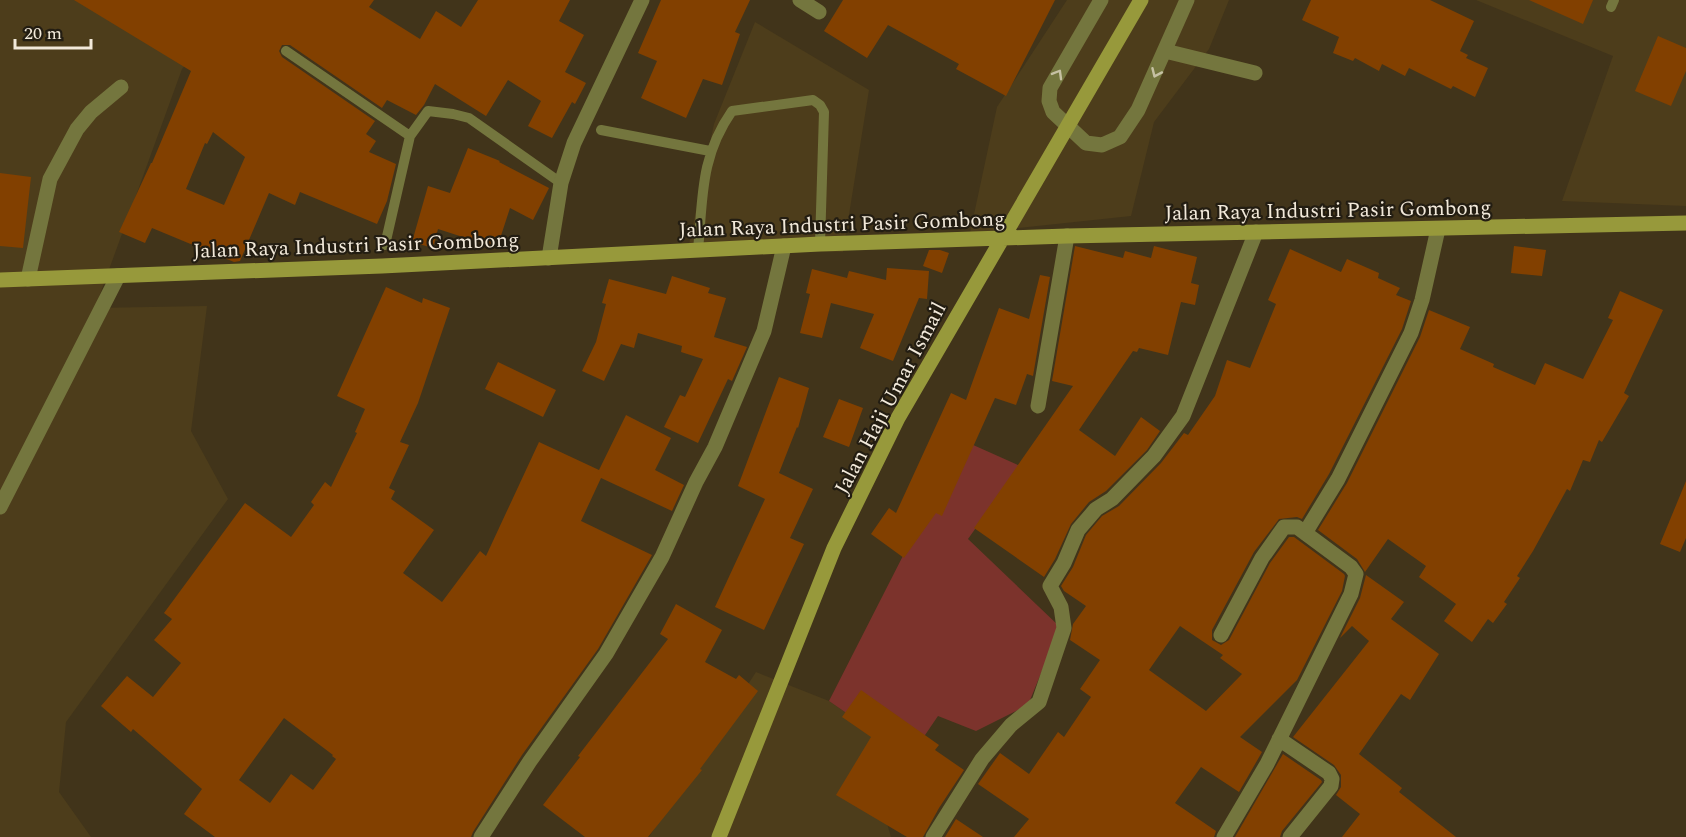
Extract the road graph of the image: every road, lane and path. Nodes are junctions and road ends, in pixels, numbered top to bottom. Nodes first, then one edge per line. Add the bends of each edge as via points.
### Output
1 (642, 0) edge
2 (800, 0) edge
3 (1101, 0) edge
4 (1141, 0) edge
5 (1187, 0) edge
6 (819, 12) dead end
7 (286, 51) dead end
8 (1165, 51) junction
9 (1255, 73) dead end
10 (121, 87) dead end
11 (602, 130) dead end
12 (410, 136) junction
13 (710, 151) junction
14 (561, 183) junction
15 (1686, 224) edge
16 (1438, 229) junction
17 (1256, 232) junction
18 (1067, 236) junction
19 (820, 244) junction
20 (385, 245) dead end
21 (784, 246) junction
22 (698, 250) junction
23 (549, 258) junction
24 (118, 276) junction
25 (28, 279) junction
26 (0, 280) edge
27 (1038, 406) dead end
28 (0, 507) edge
29 (1305, 533) junction
30 (1221, 635) dead end
31 (1279, 739) junction
32 (481, 837) edge
33 (719, 837) edge
34 (933, 837) edge
35 (1224, 837) edge
36 (1290, 837) edge

1 - 14 street via 574,143
2 - 6 street
8 -> 3 street via 1138,110 1120,137 1102,145 1086,142 1053,112 1050,88
4 - 33 main road, Jalan Haji Umar Ismail via 898,418 834,548
5 - 8 street
7 - 12 lane
8 - 9 street
10 - 25 street via 77,129 50,179
11 - 13 lane
12 - 14 lane via 428,111 469,118
12 - 20 lane
13 - 19 lane via 732,111 813,100 820,105 824,112
13 - 22 lane
14 - 23 street
15 - 16 main road, Jalan Raya Industri Pasir Gombong
16 - 17 main road, Jalan Raya Industri Pasir Gombong
16 - 29 street via 1411,333 1338,479
17 - 18 main road, Jalan Raya Industri Pasir Gombong
17 - 34 street via 1183,416 1154,456 1078,530 1050,586 1061,607 1064,628 1039,702 1011,725 982,759
18 - 19 main road, Jalan Raya Industri Pasir Gombong
18 - 27 street
19 - 21 main road, Jalan Raya Industri Pasir Gombong
21 - 22 main road, Jalan Raya Industri Pasir Gombong
21 - 32 street via 764,331 715,447 662,557 606,654
22 - 23 main road, Jalan Raya Industri Pasir Gombong
23 - 24 main road, Jalan Raya Industri Pasir Gombong
24 - 25 main road, Jalan Raya Industri Pasir Gombong
24 - 28 street
25 - 26 main road, Jalan Raya Industri Pasir Gombong
29 - 30 street via 1290,525 1276,536
29 - 31 street via 1351,567 1356,581
31 - 35 street
31 - 36 street via 1332,779 1331,786

